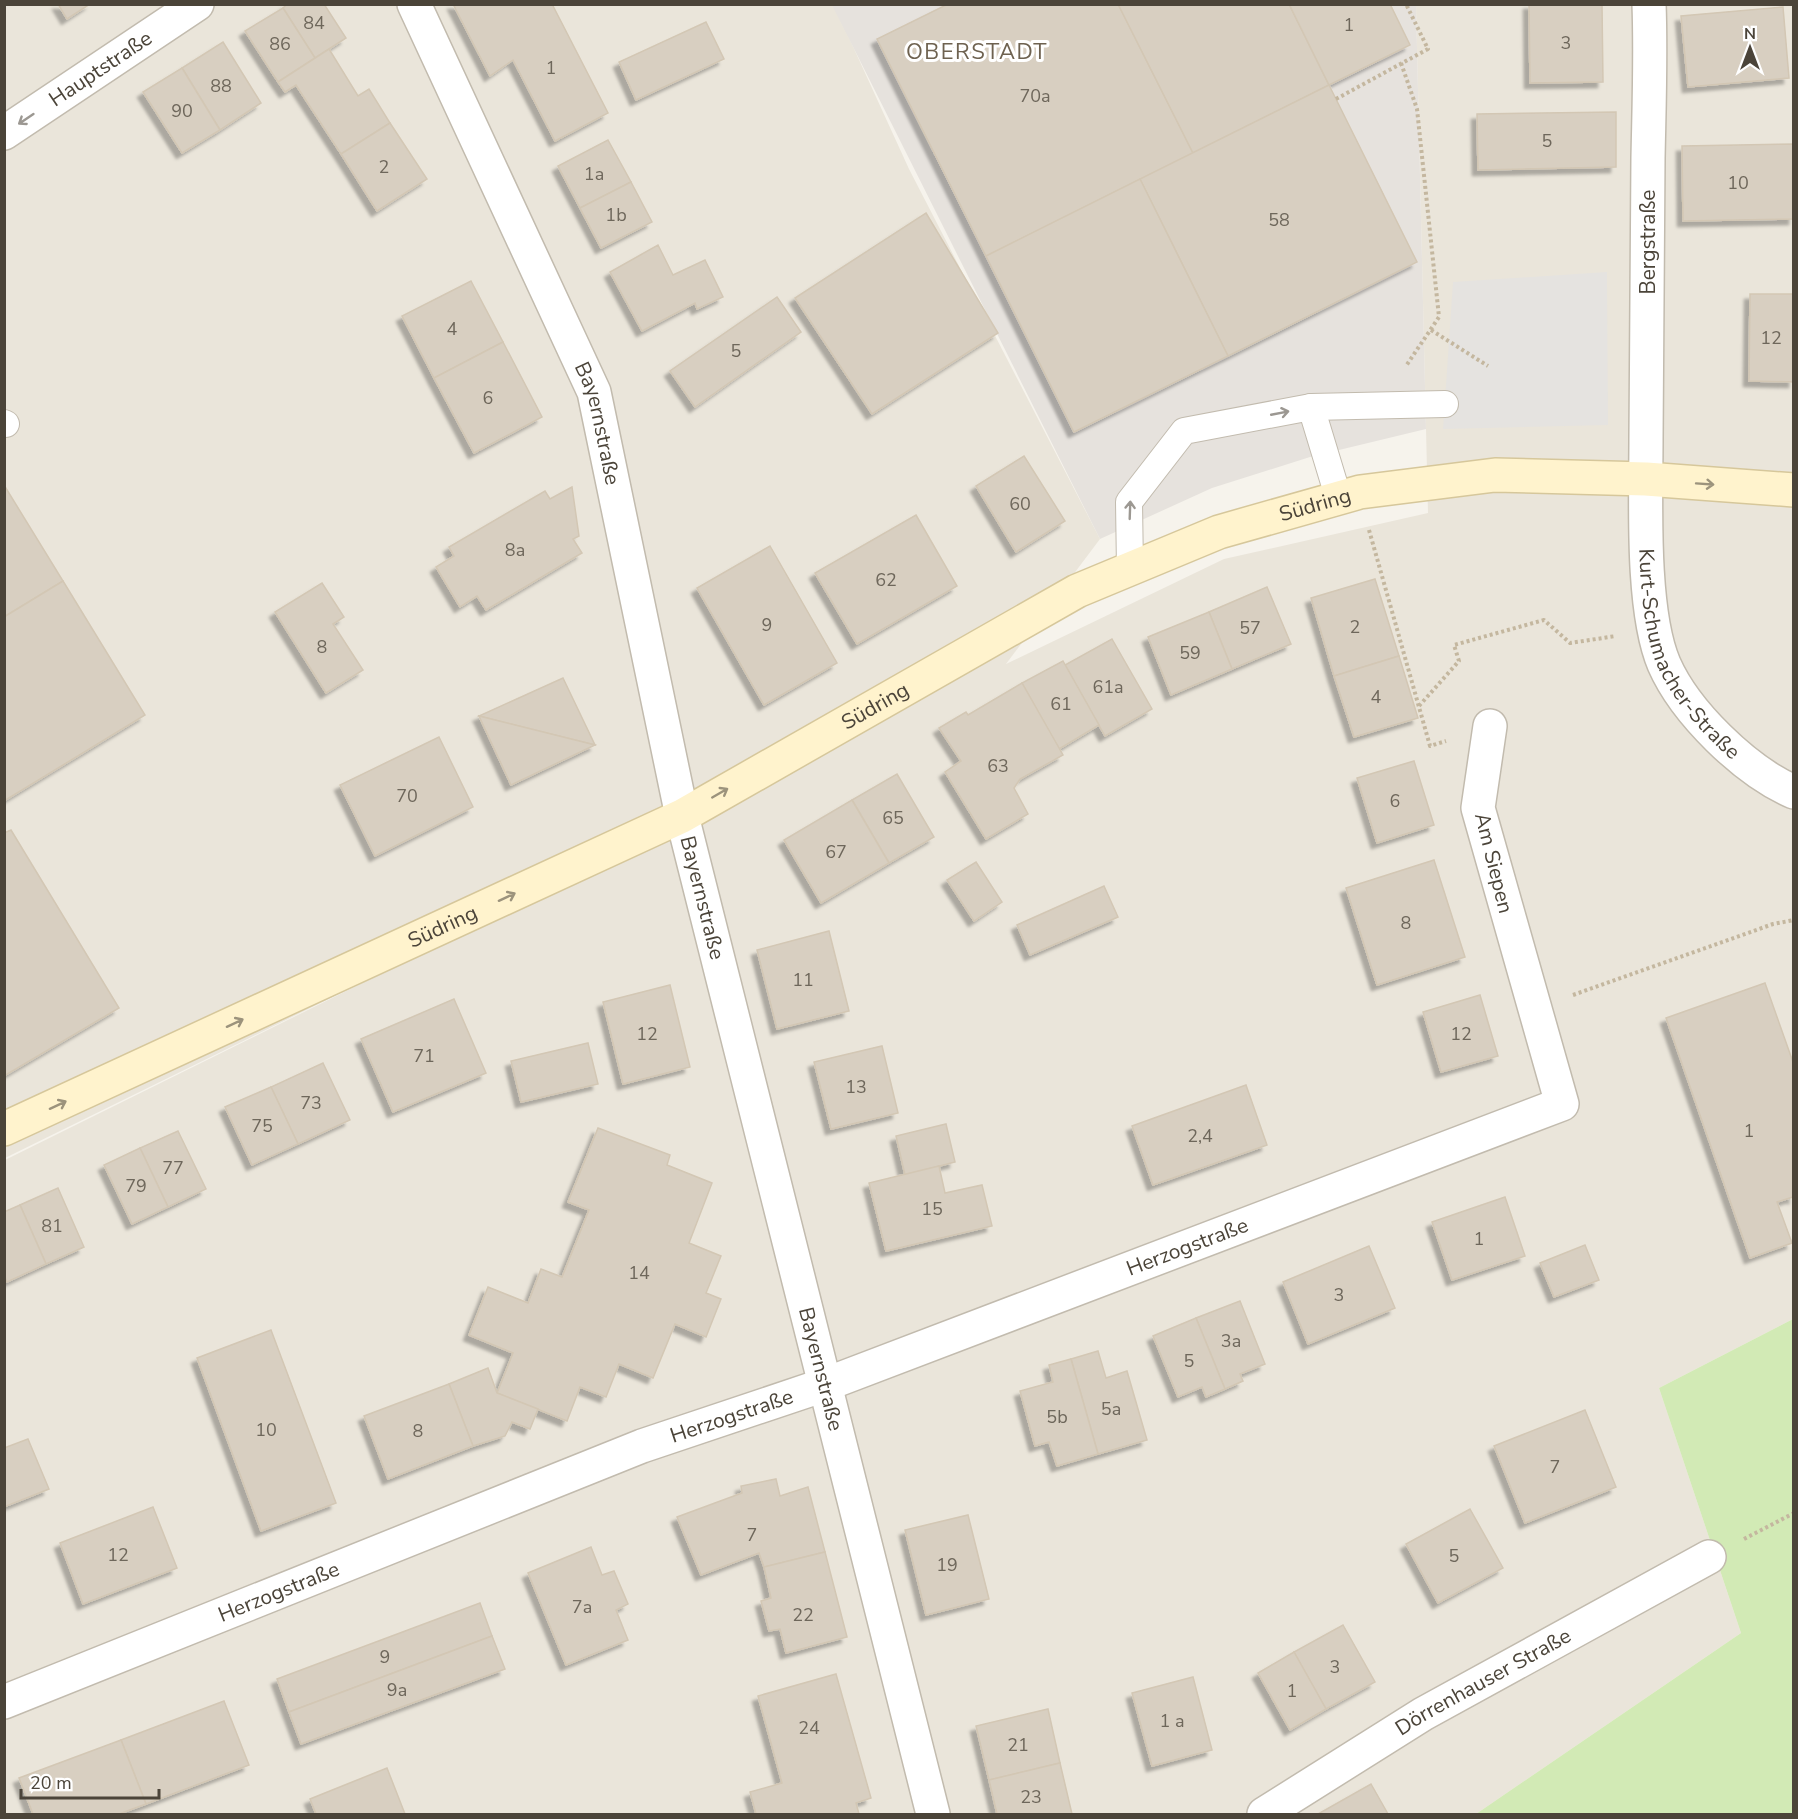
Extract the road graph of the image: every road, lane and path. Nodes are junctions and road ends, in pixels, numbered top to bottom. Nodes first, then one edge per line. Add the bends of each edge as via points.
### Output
1 (197, 4) edge
2 (414, 4) edge
3 (1406, 4) edge
4 (1649, 4) edge
5 (1401, 63) junction
6 (1336, 99) dead end
7 (4, 133) edge
8 (1431, 330) junction
9 (1488, 366) dead end
10 (1444, 404) dead end
11 (1379, 406) junction
12 (1311, 407) junction
13 (1646, 479) junction
14 (1794, 490) edge
15 (1349, 494) junction
16 (1130, 569) junction
17 (1654, 632) junction
18 (1419, 707) junction
19 (1490, 726) joint
20 (1794, 792) edge
21 (681, 816) junction
22 (1794, 920) edge
23 (1534, 1014) junction
24 (1562, 1104) joint
25 (4, 1129) edge
26 (824, 1385) junction
27 (1794, 1513) edge
28 (1708, 1557) joint
29 (4, 1702) edge
30 (933, 1815) edge
31 (1264, 1815) edge

1 -> 7 street, Hauptstraße
2 - 21 street, Bayernstraße via 594,392
3 - 5 path via 1428,49
4 - 13 street, Bergstraße
5 - 6 path
5 - 8 path via 1418,109 1439,317
8 - 9 path
8 - 11 path
10 - 11 lane
11 - 12 lane
12 - 15 lane
16 -> 12 lane via 1129,502 1184,431
13 -> 14 street, Südring
13 - 15 street, Südring via 1495,475
13 - 17 street, Kurt-Schumacher-Straße
15 - 16 street, Südring via 1219,532
15 - 18 path
21 -> 16 street, Südring via 1046,608
17 - 18 path via 1570,643 1544,620 1454,645 1459,661
17 - 20 street, Kurt-Schumacher-Straße via 1664,664 1691,707 1721,742 1750,766
18 - 19 path via 1430,746
19 - 23 street, Am Siepen via 1478,808
25 -> 21 street, Südring
21 - 26 street, Bayernstraße
22 - 23 path via 1580,992
23 - 24 street, Am Siepen
24 - 26 street, Herzogstraße
26 - 29 street, Herzogstraße via 642,1446
26 - 30 street, Bayernstraße
27 - 28 path
28 - 31 street, Dörrenhauser Straße via 1423,1714

